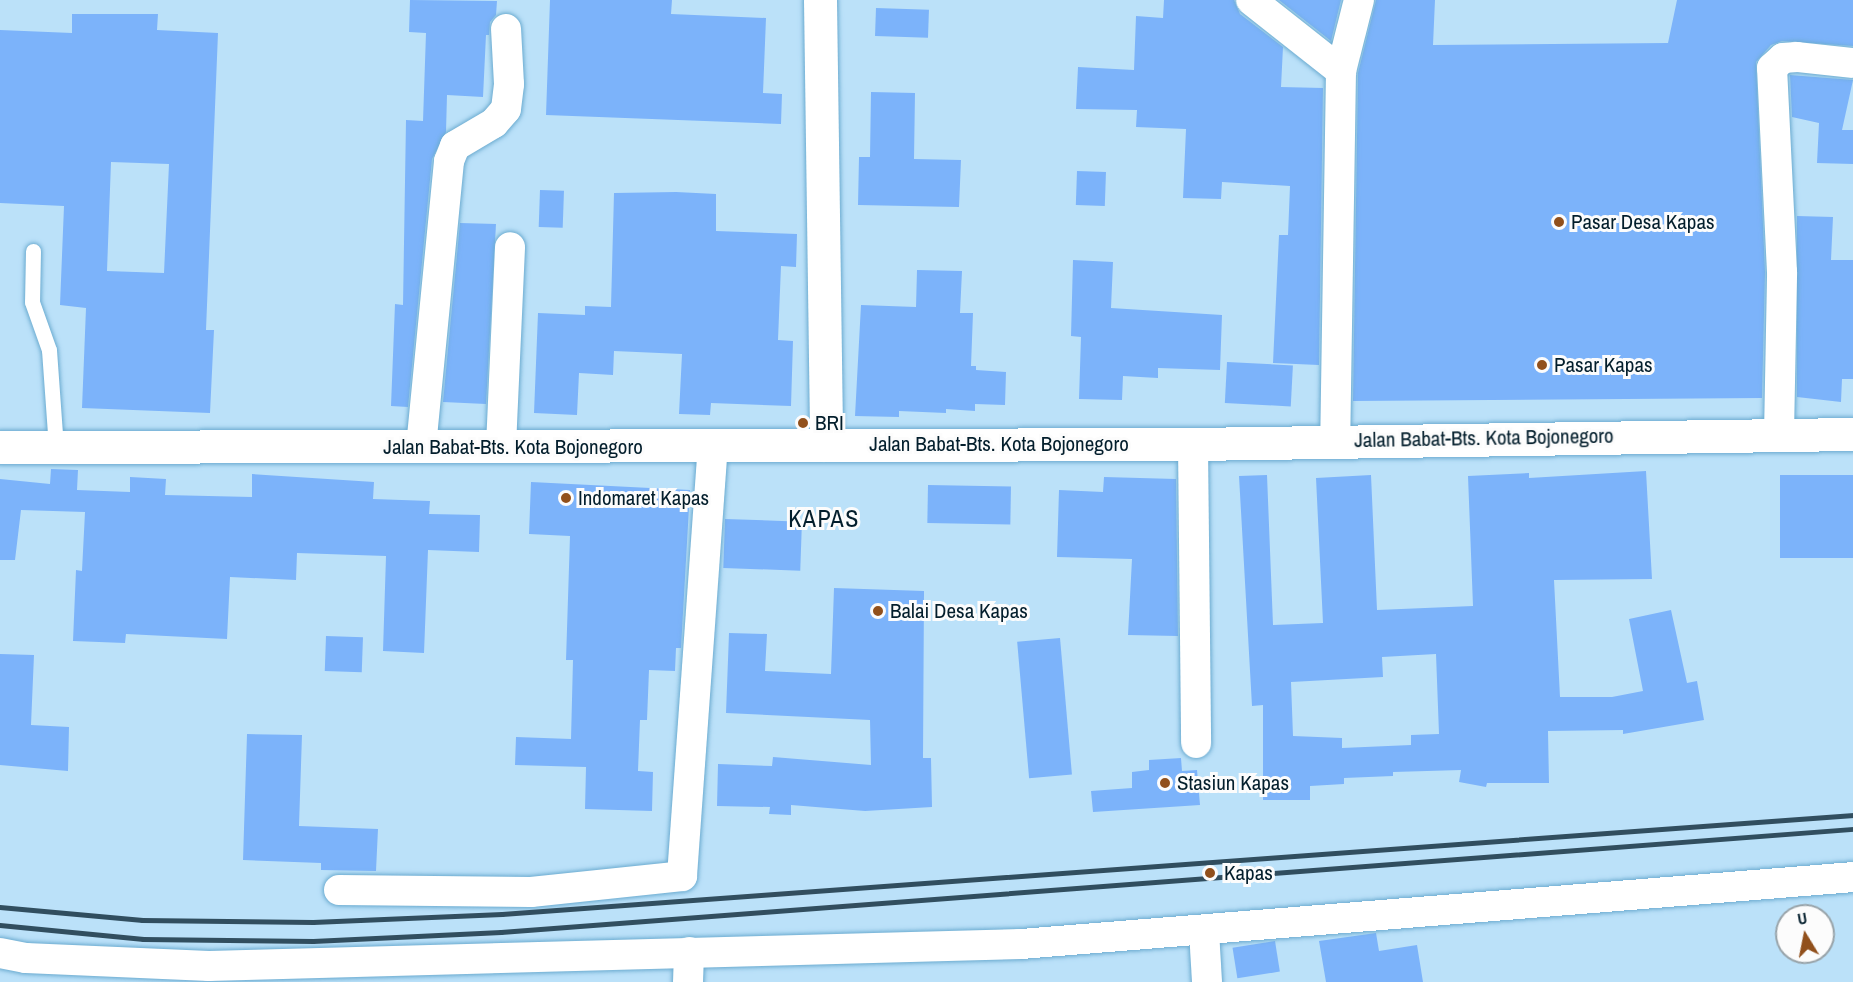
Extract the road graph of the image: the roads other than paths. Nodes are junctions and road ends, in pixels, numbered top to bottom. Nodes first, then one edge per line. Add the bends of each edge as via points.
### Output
1 (820, 0) edge
2 (1251, 0) edge
3 (1359, 0) edge
4 (506, 29) dead end
5 (1853, 63) edge
6 (1341, 71) junction
7 (510, 248) dead end
8 (33, 251) dead end
9 (1779, 434) junction
10 (1853, 434) edge
11 (1335, 439) junction
12 (1193, 444) junction
13 (826, 445) junction
14 (501, 446) junction
15 (0, 447) edge
16 (56, 447) junction
17 (421, 447) junction
18 (712, 447) junction
19 (1196, 743) dead end
20 (1853, 876) edge
21 (339, 890) dead end
22 (1204, 931) junction
23 (689, 952) junction
24 (0, 953) edge
25 (688, 982) edge
26 (1207, 982) edge

1 - 13 main road
2 - 6 street
3 - 6 street
4 - 17 street via 506,109 494,123 455,146 449,161
5 - 9 street via 1797,57 1783,58 1772,68 1782,272
6 - 11 street
7 - 14 street
8 - 16 lane via 32,302 49,350
9 - 10 main road, Jalan Babat-Bts. Kota Bojonegoro
9 - 11 main road, Jalan Babat-Bts. Kota Bojonegoro
11 - 12 main road, Jalan Babat-Bts. Kota Bojonegoro
12 - 13 main road, Jalan Babat-Bts. Kota Bojonegoro
12 - 19 street
13 - 18 main road, Jalan Babat-Bts. Kota Bojonegoro
14 - 17 main road, Jalan Babat-Bts. Kota Bojonegoro
14 - 18 main road, Jalan Babat-Bts. Kota Bojonegoro
15 - 16 main road, Jalan Babat-Bts. Kota Bojonegoro
16 - 17 main road, Jalan Babat-Bts. Kota Bojonegoro
18 - 21 street via 682,876 531,892
20 - 22 street
22 - 23 street via 1021,944
22 - 26 street
23 - 24 street via 208,966
23 - 25 street

